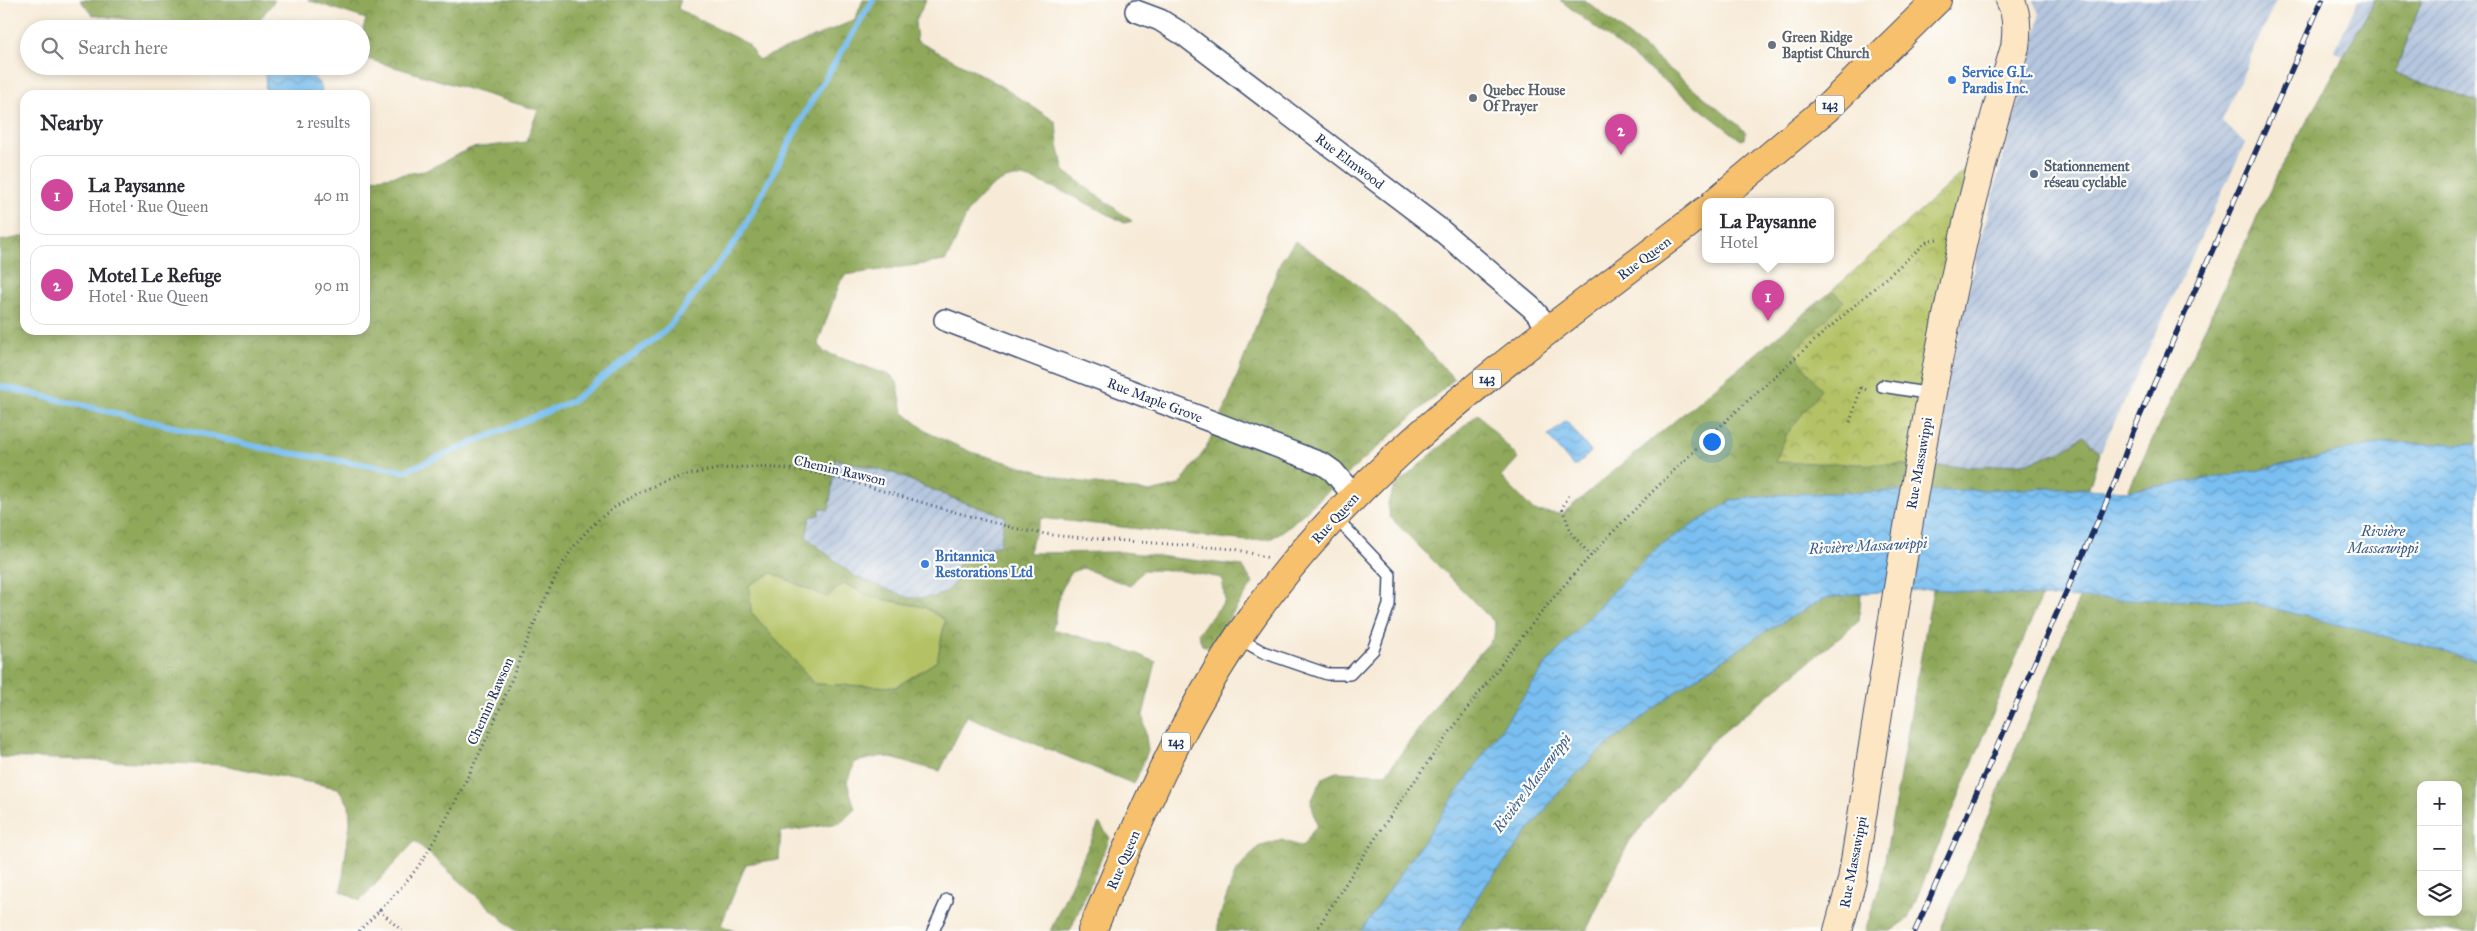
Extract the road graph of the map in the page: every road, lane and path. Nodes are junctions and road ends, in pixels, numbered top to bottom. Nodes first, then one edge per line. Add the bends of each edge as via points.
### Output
1 (1937, 0) edge
2 (2010, 0) edge
3 (1136, 11) dead end
4 (1720, 198) edge
5 (1702, 213) edge
6 (1927, 242) dead end
7 (945, 320) dead end
8 (1550, 329) junction
9 (1882, 386) dead end
10 (1871, 392) dead end
11 (1932, 394) junction
12 (1850, 422) dead end
13 (1354, 496) junction
14 (1569, 496) dead end
15 (1335, 517) junction
16 (1591, 556) junction
17 (1289, 570) junction
18 (1238, 638) junction
19 (947, 900) dead end
20 (379, 910) junction
21 (359, 931) edge
22 (406, 931) edge
23 (934, 931) edge
24 (1092, 931) edge
25 (1316, 931) edge
26 (1838, 931) edge

1 - 4 main road, 143 via 1826,109
2 - 11 street, Rue Massawippi via 2017,35 2015,47 1963,240
3 - 8 street, Rue Elmwood via 1160,20 1184,35 1437,227 1532,308
5 - 8 main road, Rue Queen / 143
6 - 16 path via 1688,457
7 - 13 street, Rue Maple Grove via 1323,464
8 - 13 main road, Rue Queen / 143 via 1419,434
9 - 11 lane
10 - 12 path via 1861,388
11 - 26 street, Rue Massawippi via 1852,880
13 - 15 main road, Rue Queen / 143
14 - 16 path via 1562,508 1572,534
15 - 17 main road, Rue Queen / 143
15 - 18 lane via 1390,575 1389,605 1373,650 1350,674 1327,674 1263,652
16 - 25 path via 1512,651 1408,788
17 - 18 main road, Rue Queen / 143
17 - 20 path, Chemin Rawson via 1270,559 1235,549 1028,531 832,476 789,469 740,466 696,472 649,486 609,510 580,539 558,572 481,750 423,859
18 - 24 main road, Rue Queen / 143 via 1194,708 1161,772
19 - 23 lane
20 - 21 path, Chemin Rawson
20 - 22 path

